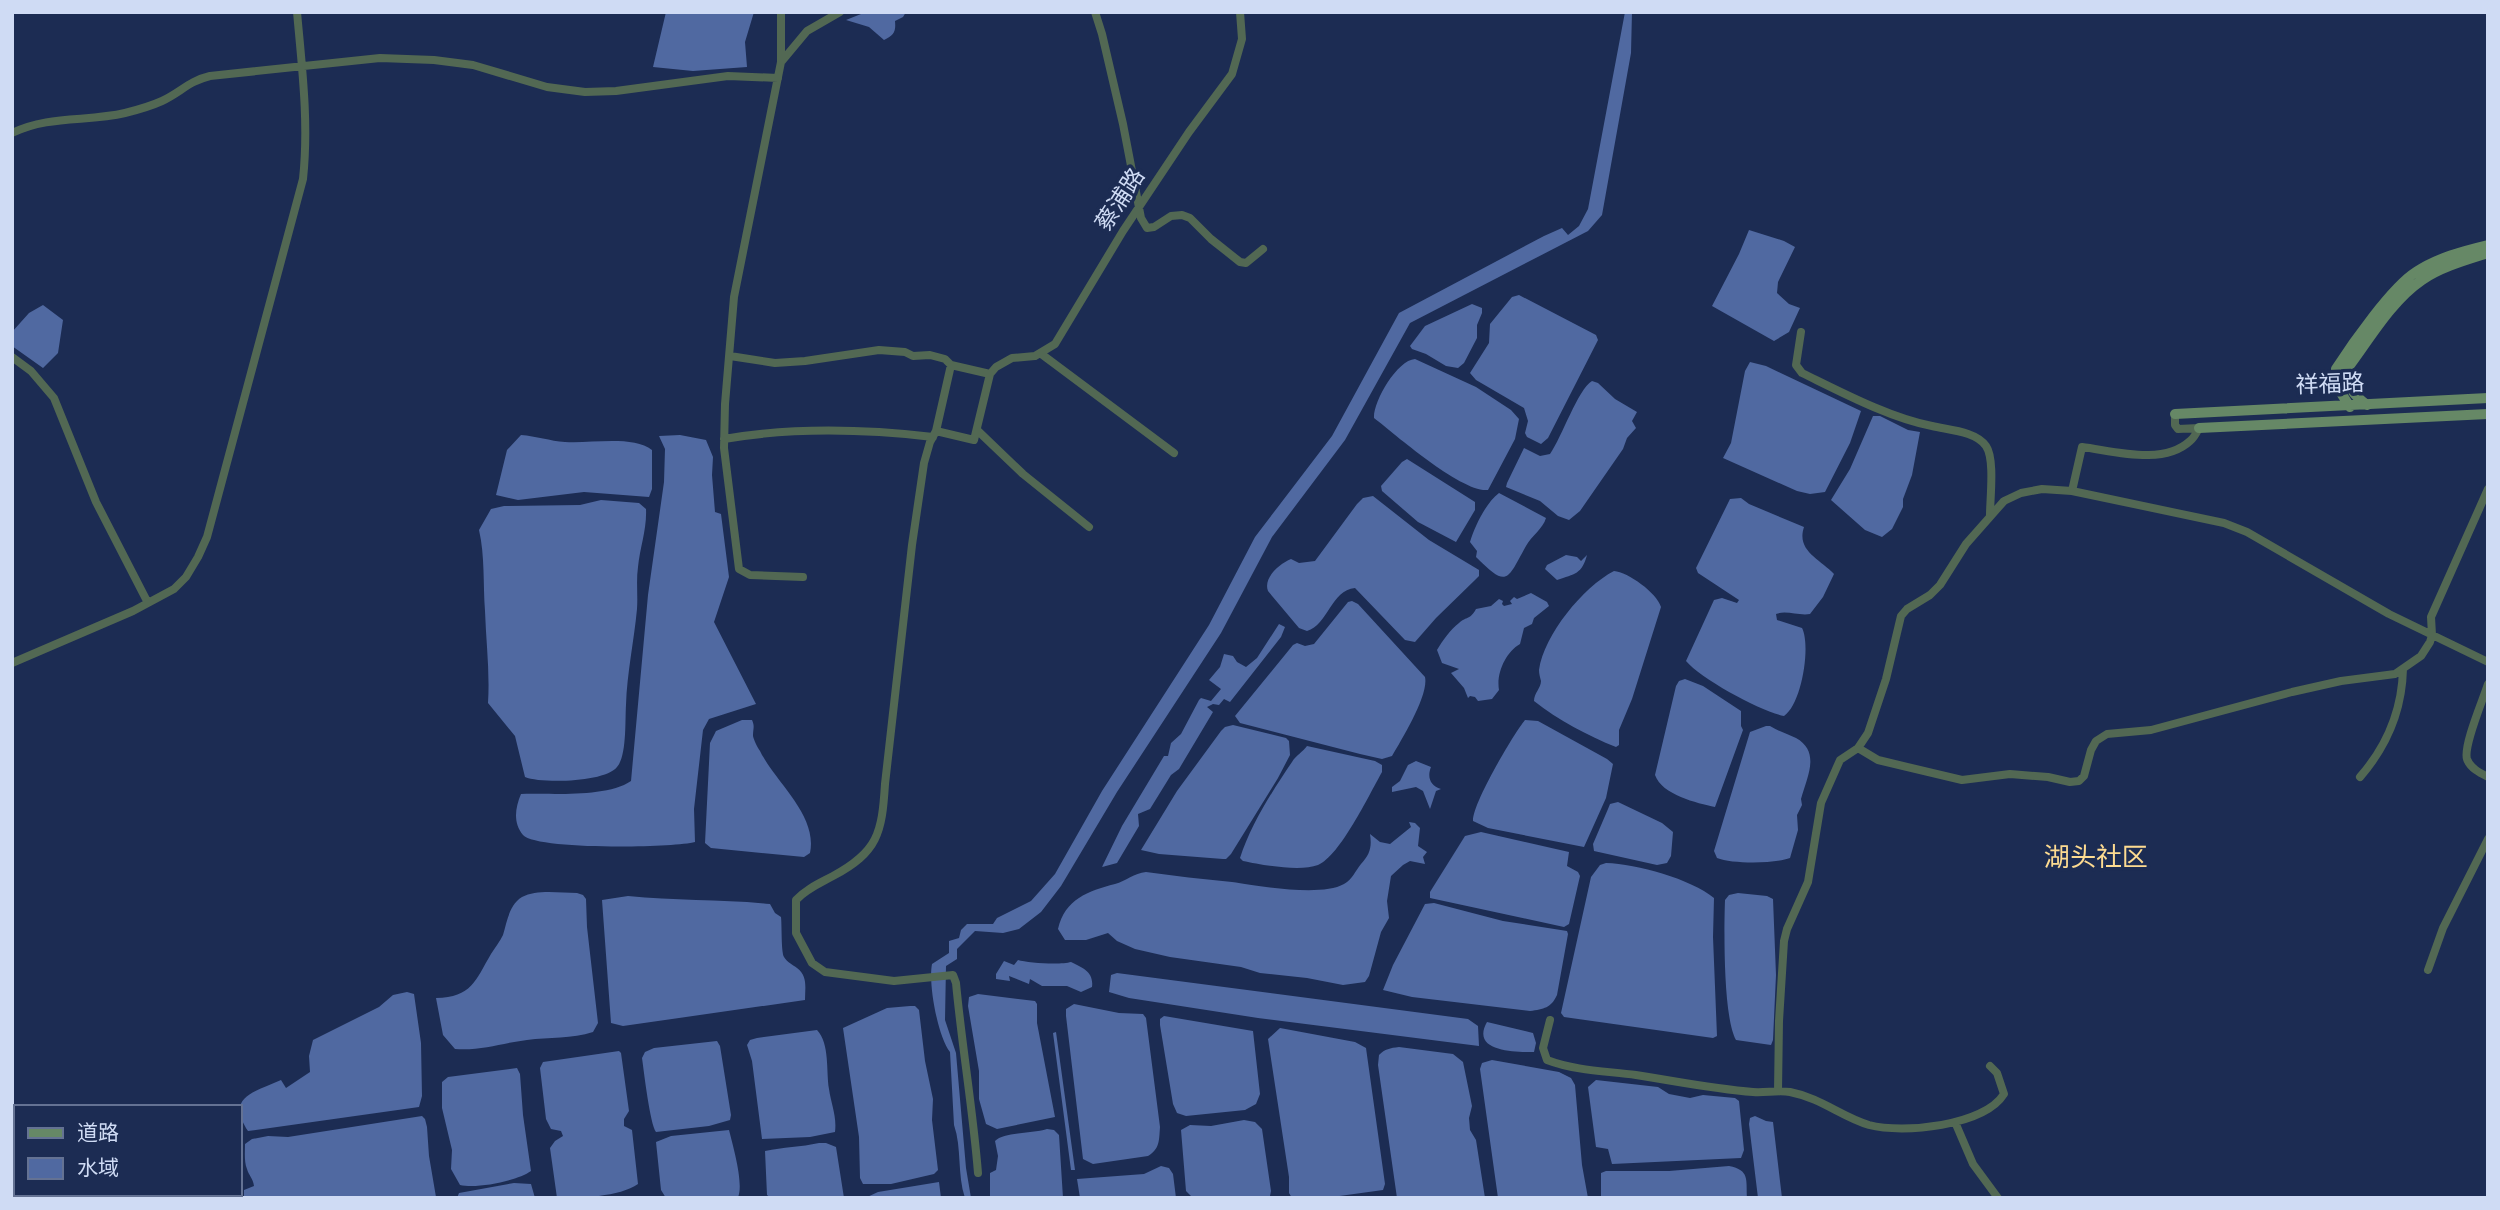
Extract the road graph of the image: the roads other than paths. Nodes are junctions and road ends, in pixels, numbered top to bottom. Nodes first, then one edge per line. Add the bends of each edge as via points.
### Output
1 (297, 12) edge
2 (781, 12) edge
3 (840, 12) edge
4 (1095, 12) edge
5 (1240, 12) edge
6 (781, 62) junction
7 (302, 66) junction
8 (778, 78) junction
9 (12, 134) edge
10 (1139, 206) junction
11 (2488, 245) edge
12 (1264, 249) dead end
13 (2488, 253) edge
14 (1801, 332) dead end
15 (1040, 353) junction
16 (730, 356) junction
17 (12, 357) edge
18 (951, 365) junction
19 (990, 374) junction
20 (2488, 398) edge
21 (2347, 405) junction
22 (2367, 405) junction
23 (2175, 414) joint
24 (2488, 414) edge
25 (2363, 420) junction
26 (2199, 428) junction
27 (976, 430) junction
28 (934, 434) junction
29 (724, 439) junction
30 (1174, 453) dead end
31 (2488, 489) edge
32 (2072, 491) junction
33 (1990, 515) junction
34 (1089, 527) dead end
35 (803, 577) dead end
36 (148, 603) junction
37 (2432, 635) junction
38 (2488, 662) edge
39 (12, 663) edge
40 (2403, 669) junction
41 (2488, 684) edge
42 (1858, 748) junction
43 (2360, 777) dead end
44 (2488, 777) edge
45 (2488, 839) edge
46 (2428, 970) dead end
47 (1549, 1020) dead end
48 (1990, 1066) dead end
49 (1778, 1091) junction
50 (1955, 1122) junction
51 (978, 1173) dead end
52 (1998, 1198) edge

1 - 7 street
2 - 6 street
3 - 6 street via 807,31
4 - 10 street
5 - 10 street, 蔡浦路 via 1242,39 1232,75
6 - 8 street
7 - 8 street via 380,58 434,60 585,92 728,76
7 - 9 street via 195,79 161,102 124,113 52,120
7 - 36 street via 303,179 207,537 186,577
8 - 16 street via 734,297
10 - 12 street via 1147,228 1182,215 1240,262 1246,263
10 - 15 street, 蔡浦路 via 1055,344
11 - 21 main road via 2415,272 2395,291 2336,369 2336,385
13 - 22 main road via 2422,280 2400,300 2347,369 2355,396
14 - 33 street via 1796,365 1802,373 1888,414 1982,441 1990,459
15 - 19 street via 1013,358
15 - 30 street
16 - 18 street via 775,363 879,350 930,355
16 - 29 street
17 - 36 street via 31,370 54,398 96,502
18 - 19 street
18 - 28 street
19 - 27 street
20 - 22 main road, 祥福路
21 - 22 main road, 祥福路
21 - 23 main road, 祥福路
21 - 25 main road
23 - 26 street via 2178,429
24 - 25 main road, 祥福路
25 - 26 main road, 祥福路
26 - 32 street via 2191,441 2173,452 2146,455 2081,447
27 - 28 street via 974,440
27 - 34 street
28 - 29 street via 813,430
28 - 51 street via 924,463 912,545 883,817 875,841 860,860 796,900 794,920 803,948 812,963 825,972 894,981 953,975
29 - 35 street via 740,569 750,575
31 - 37 street via 2431,617
32 - 33 street via 2021,493
32 - 37 street via 2224,523 2247,532
33 - 42 street via 1940,586 1901,616 1886,679 1868,733
36 - 39 street
37 - 38 street
37 - 40 street via 2421,656
40 - 42 street via 2292,692 2151,730 2107,734 2096,741 2079,781 2010,774 1962,780 1878,760
40 - 43 street via 2400,704 2390,733
41 - 44 street via 2466,744 2469,763
42 - 49 street via 1844,756 1828,782 1815,828 1808,882 1787,929
45 - 46 street via 2443,928
47 - 49 street via 1543,1048 1547,1060 1586,1070 1751,1092
48 - 50 street via 2004,1094 1998,1103
49 - 50 street via 1827,1104 1872,1126
50 - 52 street via 1973,1164

